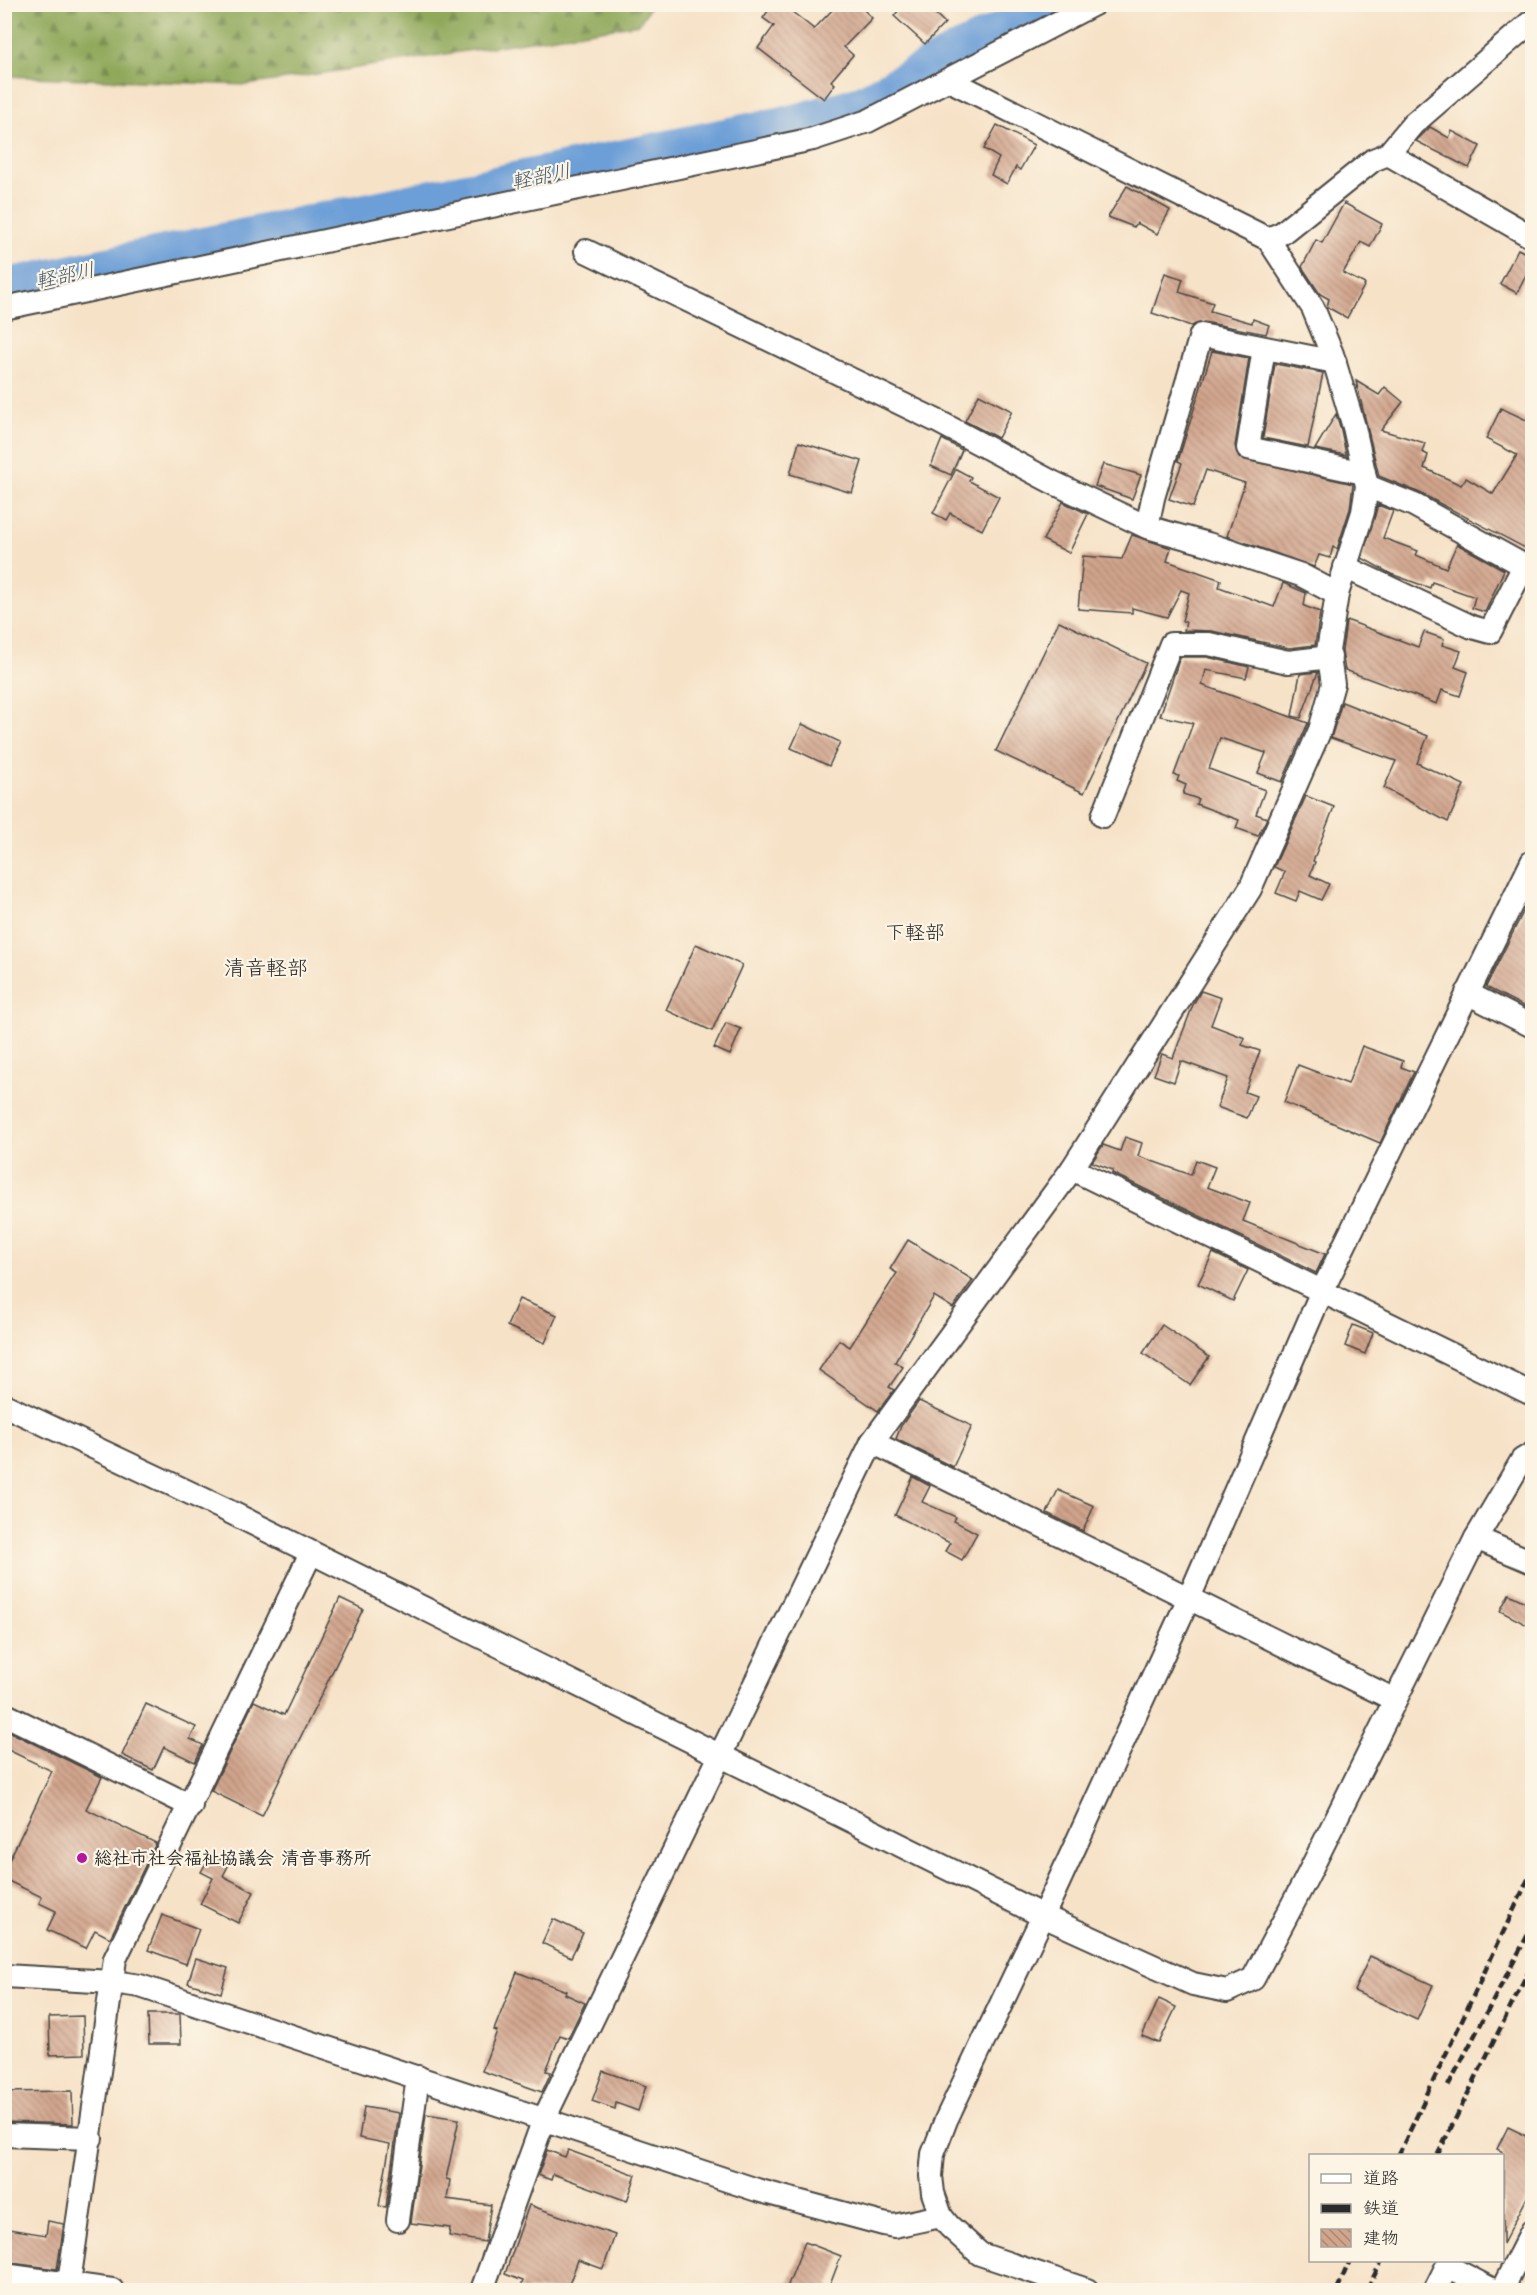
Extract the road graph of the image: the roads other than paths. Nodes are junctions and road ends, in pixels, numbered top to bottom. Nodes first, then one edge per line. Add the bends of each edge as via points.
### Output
1 (1094, 4) edge
2 (1533, 21) edge
3 (949, 80) junction
4 (1388, 154) junction
5 (1533, 237) edge
6 (1268, 238) junction
7 (586, 251) dead end
8 (4, 308) edge
9 (1264, 348) junction
10 (1335, 362) junction
11 (1366, 479) junction
12 (1147, 527) junction
13 (1345, 567) junction
14 (1528, 568) edge
15 (1337, 594) junction
16 (1330, 657) junction
17 (1103, 816) dead end
18 (1533, 862) edge
19 (1467, 993) junction
20 (1533, 1026) edge
21 (1072, 1169) junction
22 (1322, 1291) junction
23 (1533, 1394) edge
24 (4, 1404) edge
25 (872, 1442) junction
26 (1533, 1454) edge
27 (1476, 1538) junction
28 (311, 1553) junction
29 (1533, 1562) edge
30 (1189, 1598) junction
31 (1395, 1700) junction
32 (4, 1714) edge
33 (721, 1755) junction
34 (190, 1806) junction
35 (1043, 1916) junction
36 (4, 1976) edge
37 (113, 1982) junction
38 (418, 2077) junction
39 (544, 2119) junction
40 (4, 2135) edge
41 (91, 2138) junction
42 (941, 2216) junction
43 (398, 2220) dead end
44 (1533, 2231) edge
45 (4, 2275) edge
46 (69, 2287) edge
47 (112, 2290) edge
48 (482, 2290) edge
49 (1087, 2290) edge
50 (1435, 2290) edge
51 (1493, 2290) edge
52 (1502, 2290) edge

1 - 3 street
2 - 4 street via 1413,124
3 - 6 street
3 - 8 street via 868,122 813,139
4 - 5 street
4 - 6 street via 1373,160 1282,233
6 - 10 street via 1313,308
7 - 12 street
9 - 10 street
9 - 11 street via 1248,448
9 - 12 street via 1201,335
10 - 11 street
11 - 13 street via 1363,512
11 - 14 street
12 - 15 street via 1301,575
13 - 14 street via 1490,632
13 - 15 street
15 - 16 street
16 - 17 street via 1288,662 1209,644 1171,644
16 - 21 street via 1334,684 1320,730 1251,889
18 - 19 street
19 - 20 street
19 - 22 street
21 - 22 street
21 - 25 street
22 - 23 street
22 - 30 street
24 - 28 street
25 - 30 street
25 - 33 street
26 - 27 street via 1522,1460
27 - 29 street
27 - 31 street
28 - 33 street
28 - 34 street
30 - 31 street
30 - 35 street
31 - 35 street via 1253,1979 1227,1991 1193,1984
32 - 34 street
33 - 35 street
33 - 39 street
34 - 37 street via 115,1959
35 - 42 street via 933,2154 933,2193
36 - 37 street
37 - 38 street via 140,1986
37 - 41 street
38 - 39 street
38 - 43 street
39 - 42 street via 758,2190 870,2222 894,2226
39 - 48 street
40 - 41 street
41 - 46 street
42 - 49 street via 980,2254
44 - 52 street
45 - 46 street
46 - 47 street
50 - 51 street via 1447,2266

